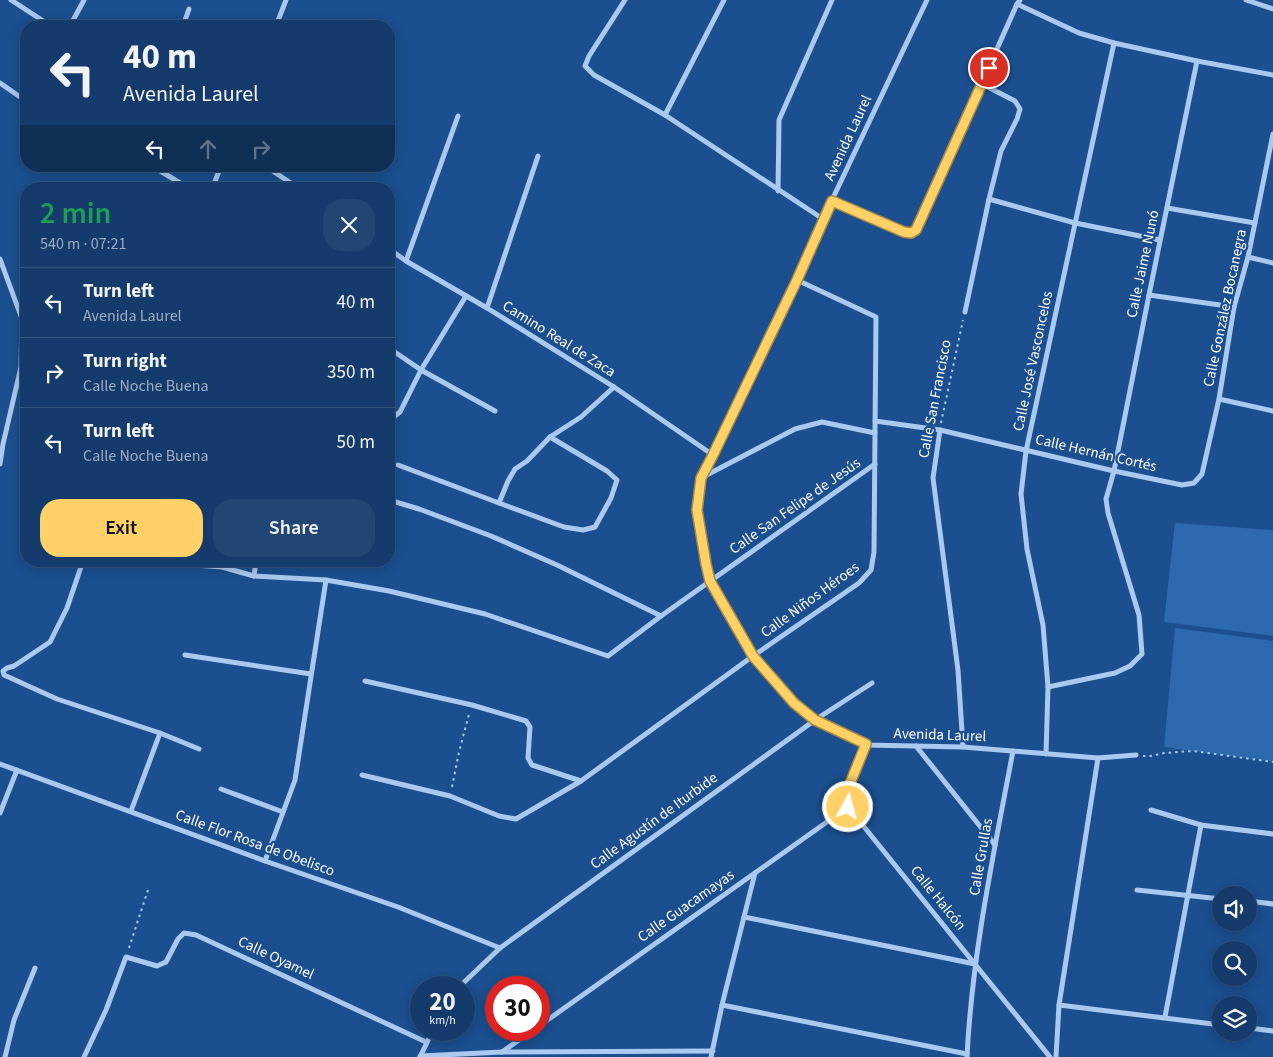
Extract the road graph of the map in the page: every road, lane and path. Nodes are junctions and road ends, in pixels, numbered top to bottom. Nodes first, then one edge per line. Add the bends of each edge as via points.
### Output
1 (11, 0) edge
2 (84, 0) edge
3 (286, 0) edge
4 (625, 0) edge
5 (724, 0) edge
6 (832, 0) edge
7 (927, 0) edge
8 (1246, 0) edge
9 (1019, 2) edge
10 (189, 8) dead end
11 (1273, 9) edge
12 (42, 20) edge
13 (73, 20) edge
14 (185, 20) edge
15 (278, 20) edge
16 (1114, 43) junction
17 (1197, 61) junction
18 (1273, 75) edge
19 (0, 83) edge
20 (982, 84) junction
21 (20, 97) edge
22 (664, 115) junction
23 (458, 116) dead end
24 (1273, 134) edge
25 (538, 156) dead end
26 (162, 172) edge
27 (273, 172) edge
28 (178, 182) edge
29 (286, 182) edge
30 (778, 190) junction
31 (989, 199) junction
32 (832, 201) junction
33 (1167, 208) junction
34 (823, 219) junction
35 (1075, 223) junction
36 (1255, 223) junction
37 (1160, 240) junction
38 (395, 253) edge
39 (1248, 257) junction
40 (0, 259) edge
41 (406, 261) junction
42 (1273, 263) edge
43 (797, 280) junction
44 (1149, 294) junction
45 (466, 296) junction
46 (1234, 307) junction
47 (486, 308) junction
48 (964, 312) joint
49 (20, 314) edge
50 (395, 352) edge
51 (421, 370) junction
52 (20, 371) edge
53 (614, 387) junction
54 (1219, 398) junction
55 (1273, 410) edge
56 (495, 411) dead end
57 (395, 416) edge
58 (875, 421) junction
59 (940, 430) junction
60 (875, 433) junction
61 (550, 437) junction
62 (1026, 451) junction
63 (713, 455) junction
64 (0, 464) edge
65 (874, 464) junction
66 (398, 465) dead end
67 (1114, 471) junction
68 (701, 478) junction
69 (1194, 483) joint
70 (395, 502) edge
71 (499, 503) junction
72 (81, 567) edge
73 (222, 567) edge
74 (255, 567) edge
75 (254, 576) junction
76 (326, 580) junction
77 (710, 581) junction
78 (661, 616) junction
79 (185, 655) dead end
80 (753, 656) junction
81 (311, 674) junction
82 (365, 682) dead end
83 (872, 683) dead end
84 (1048, 687) junction
85 (472, 705) junction
86 (815, 720) junction
87 (160, 733) junction
88 (866, 744) junction
89 (916, 746) junction
90 (963, 747) junction
91 (199, 749) dead end
92 (1013, 751) junction
93 (1046, 754) junction
94 (1136, 755) joint
95 (1098, 758) junction
96 (1273, 762) edge
97 (0, 764) edge
98 (17, 770) junction
99 (362, 775) dead end
100 (581, 781) junction
101 (221, 789) dead end
102 (450, 796) junction
103 (848, 807) junction
104 (1151, 810) dead end
105 (130, 811) junction
106 (283, 812) junction
107 (0, 813) edge
108 (1201, 825) junction
109 (1273, 834) edge
110 (995, 845) junction
111 (266, 861) junction
112 (755, 873) junction
113 (148, 890) dead end
114 (1137, 890) dead end
115 (1188, 896) junction
116 (1212, 898) edge
117 (1257, 902) edge
118 (1273, 904) edge
119 (744, 916) junction
120 (500, 948) junction
121 (126, 957) junction
122 (976, 964) junction
123 (35, 968) dead end
124 (471, 976) edge
125 (722, 1005) junction
126 (1059, 1005) junction
127 (1165, 1017) junction
128 (550, 1018) edge
129 (1212, 1023) edge
130 (1257, 1029) edge
131 (1273, 1031) edge
132 (518, 1041) edge
133 (426, 1042) joint
134 (502, 1052) junction
135 (712, 1054) edge
136 (420, 1056) edge
137 (967, 1056) edge
138 (4, 1057) edge
139 (84, 1057) edge
140 (1050, 1057) edge
141 (1056, 1057) edge

1 - 12 street
2 - 13 street
3 - 15 street
4 - 22 street via 585,66 594,75
5 - 22 street
6 - 30 street via 779,120
7 - 32 street, Avenida Laurel
8 - 11 street
9 - 16 street via 1080,33
9 - 20 street
10 - 14 street
16 - 17 street
16 - 35 street, Calle José Vasconcelos
17 - 18 street
17 - 33 street, Calle Jaime Nunó
19 - 21 street
20 - 31 street via 1015,101 1020,109 1001,150
20 - 32 street via 916,230 904,232
22 - 30 street
23 - 41 street
24 - 36 street, Calle González Bocanegra
25 - 47 street
26 - 28 street
27 - 29 street
30 - 34 street
31 - 35 street
31 - 48 street
32 - 34 street, Avenida Laurel
33 - 36 street
33 - 37 street, Calle Jaime Nunó
34 - 43 street, Avenida Laurel
35 - 37 street
35 - 62 street, Calle José Vasconcelos
36 - 39 street, Calle González Bocanegra
37 - 44 street, Calle Jaime Nunó
38 - 41 street, Camino Real de Zaca
39 - 42 street
39 - 46 street, Calle González Bocanegra
40 - 49 street
41 - 45 street, Camino Real de Zaca
43 - 58 street, Calle Niños Héroes via 876,317
43 - 63 street, Avenida Laurel
44 - 46 street
44 - 67 street, Calle Jaime Nunó
45 - 47 street, Camino Real de Zaca
45 - 51 street
46 - 54 street, Calle González Bocanegra
47 - 53 street, Camino Real de Zaca
48 - 59 path, Calle San Francisco
50 - 51 street
51 - 56 street
51 - 57 street
52 - 64 street
53 - 61 street via 581,417
53 - 63 street, Camino Real de Zaca
54 - 55 street
54 - 69 street, Calle González Bocanegra via 1202,474
58 - 59 street, Calle Hernán Cortés
58 - 60 street, Calle Niños Héroes
59 - 62 street, Calle Hernán Cortés
59 - 90 street, Calle San Francisco via 934,478 958,670
60 - 65 street, Calle Niños Héroes
60 - 68 street via 822,422 795,429
61 - 71 street via 515,469
61 - 71 street via 617,480 595,526 583,530 564,527
62 - 67 street, Calle Hernán Cortés
62 - 84 street, Calle José Vasconcelos via 1021,494 1027,549 1043,625
63 - 68 street, Avenida Laurel
65 - 77 street, Calle San Felipe de Jesús
65 - 80 street, Calle Niños Héroes via 871,570 859,583
66 - 71 street
67 - 69 street, Calle Hernán Cortés via 1182,485
67 - 84 street via 1106,499 1108,513 1139,615 1142,654 1130,666 1115,673
68 - 77 street, Avenida Laurel via 697,510
70 - 78 street via 492,536
72 - 87 street via 67,608 50,642 7,668 4,675 58,699
73 - 75 street
74 - 75 street
75 - 76 street
76 - 78 street, Calle San Felipe de Jesús via 485,614 608,656
76 - 81 street
77 - 78 street, Calle San Felipe de Jesús
77 - 80 street, Avenida Laurel
79 - 81 street
80 - 86 street, Avenida Laurel via 794,703
80 - 100 street, Calle Niños Héroes
81 - 106 street via 295,780
82 - 85 street
83 - 86 street, Calle Agustín de Iturbide
84 - 93 street, Calle José Vasconcelos
85 - 100 street via 526,721 530,727 528,758 532,765
85 - 102 path
86 - 88 street, Avenida Laurel
86 - 120 street, Calle Agustín de Iturbide
87 - 91 street
87 - 105 street
88 - 89 street, Avenida Laurel
88 - 103 street via 847,791
89 - 90 street, Avenida Laurel
89 - 110 street
90 - 92 street, Avenida Laurel
92 - 93 street, Avenida Laurel
92 - 110 street, Calle Grullas
93 - 95 street, Avenida Laurel
94 - 95 street, Avenida Laurel
94 - 96 path via 1193,751
95 - 126 street
97 - 98 street, Calle Flor Rosa de Obelisco
98 - 105 street, Calle Flor Rosa de Obelisco
98 - 107 street
99 - 102 street
100 - 102 street, Calle Niños Héroes via 516,819 499,816
101 - 106 street
103 - 112 street, Calle Guacamayas
103 - 122 street, Calle Halcón
104 - 108 street
105 - 111 street, Calle Flor Rosa de Obelisco
106 - 111 street
108 - 109 street
108 - 115 street
110 - 122 street, Calle Grullas
111 - 120 street, Calle Flor Rosa de Obelisco via 398,907
112 - 119 street
112 - 128 street, Calle Guacamayas
113 - 121 path
114 - 115 street
115 - 116 street
115 - 127 street
117 - 118 street
119 - 122 street
119 - 125 street
120 - 124 street, Calle Agustín de Iturbide
121 - 133 street, Calle Oyamel via 157,966 166,962 184,933 196,935
121 - 139 street
122 - 137 street, Calle Grullas
122 - 140 street, Calle Halcón
123 - 138 street via 14,1020
125 - 135 street
125 - 137 street
126 - 127 street
126 - 141 street
127 - 129 street
130 - 131 street
132 - 134 street
133 - 136 street
134 - 135 street
134 - 136 street

